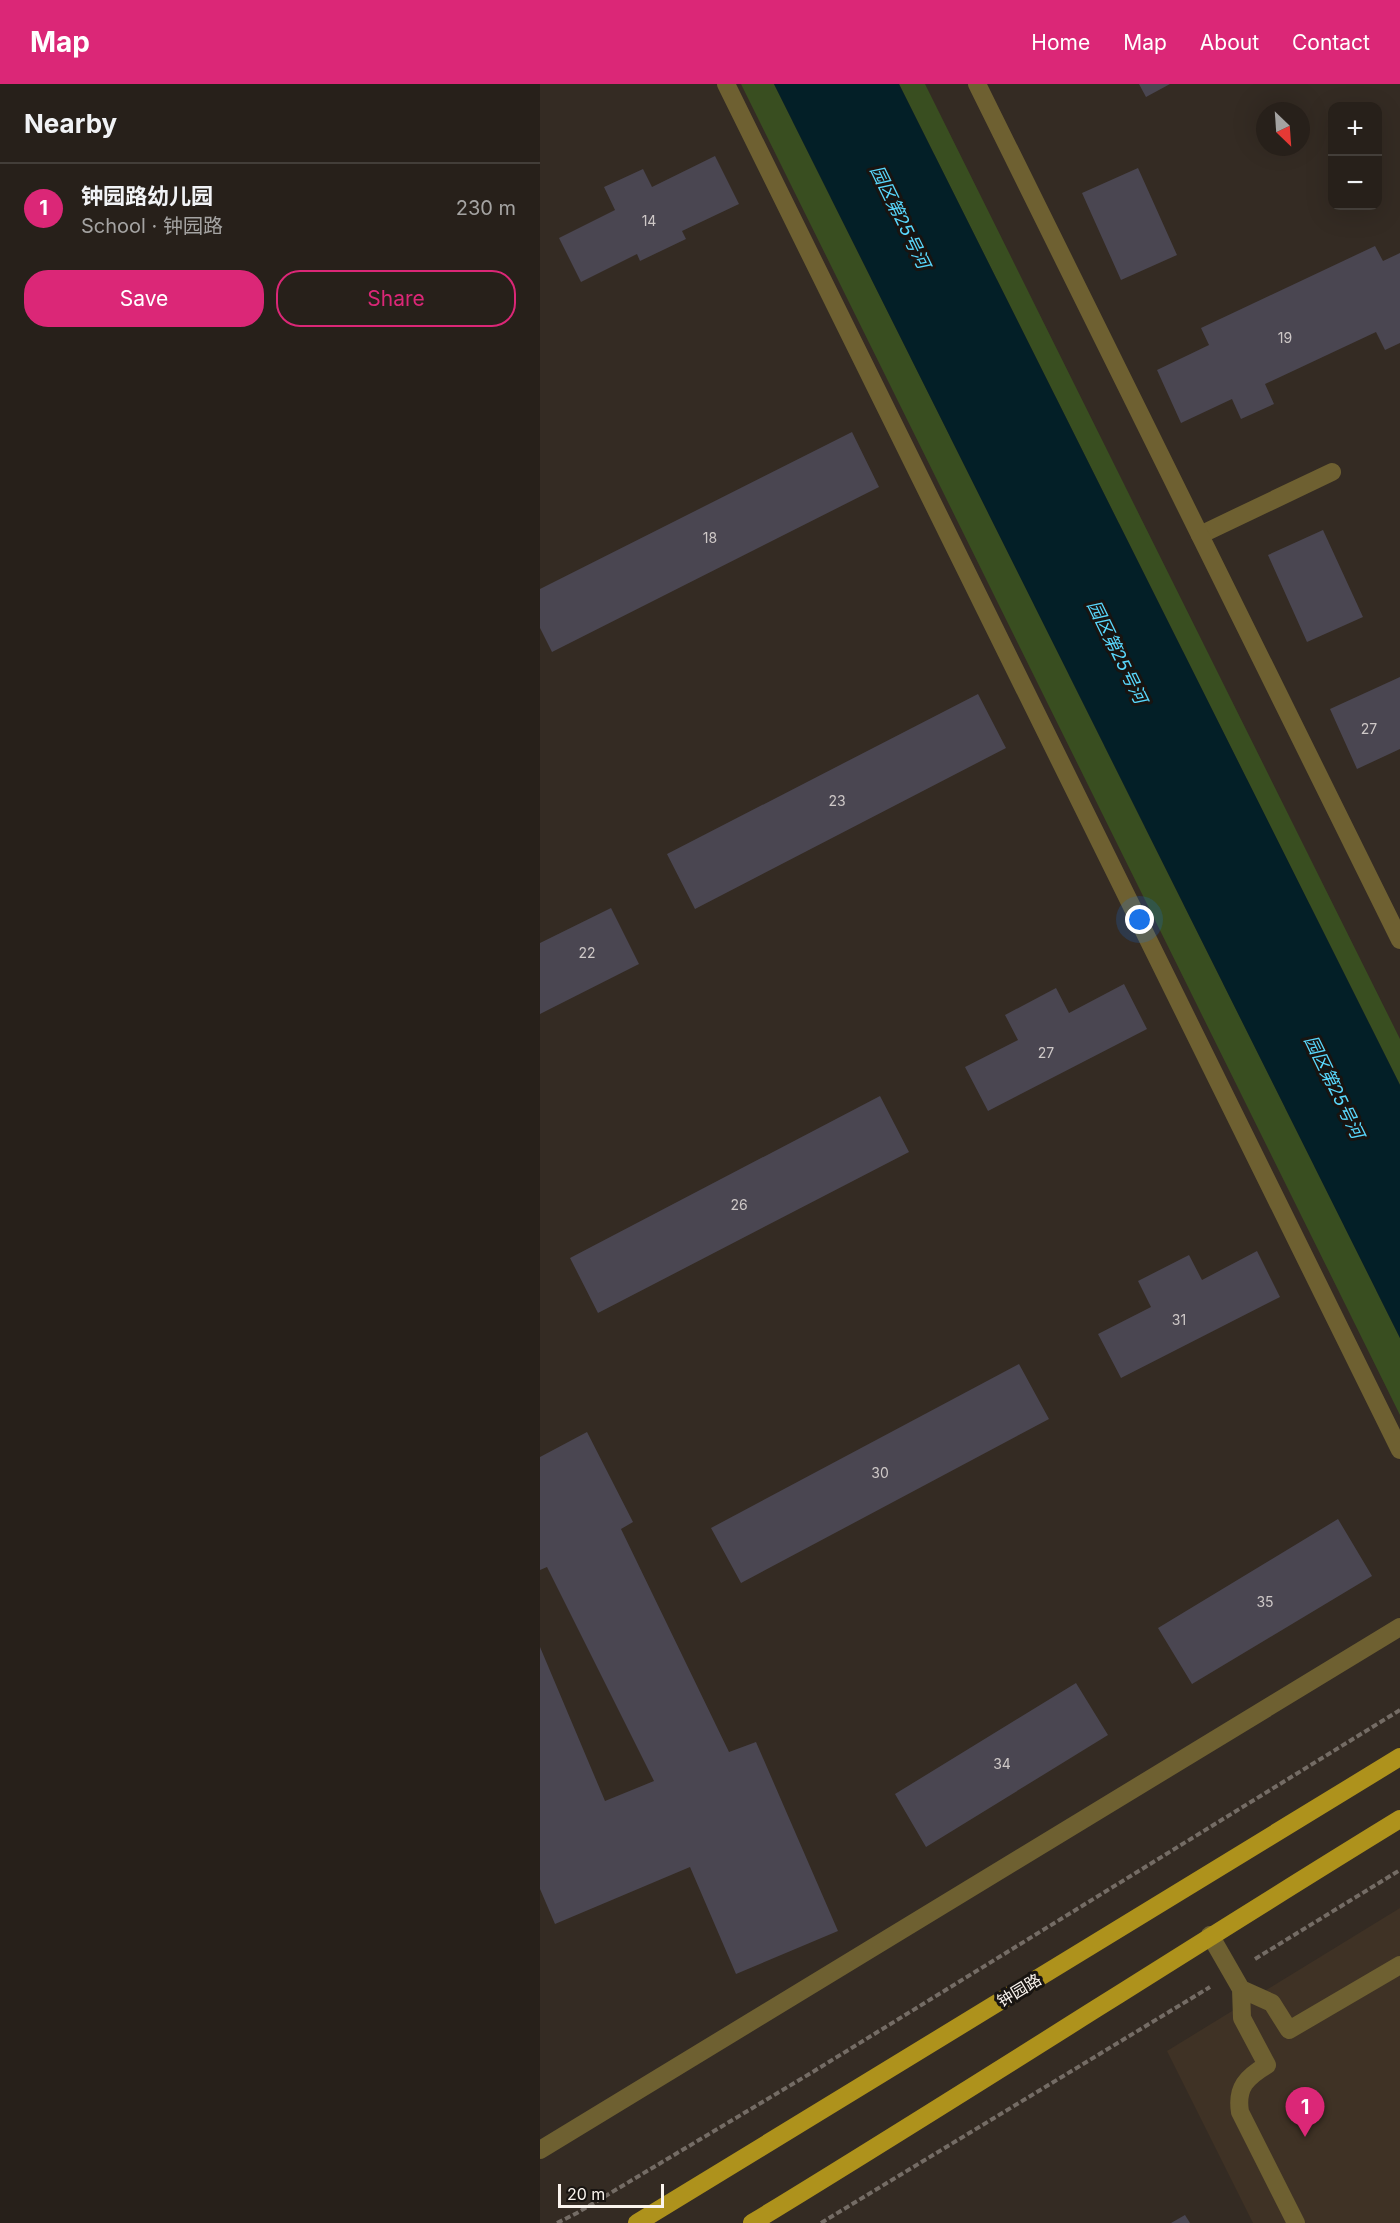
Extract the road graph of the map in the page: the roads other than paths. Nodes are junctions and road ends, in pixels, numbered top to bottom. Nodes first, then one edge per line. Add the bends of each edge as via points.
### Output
1 (726, 84) edge
2 (977, 84) edge
3 (1332, 472) dead end
4 (1200, 535) junction
5 (1400, 940) edge
6 (1400, 1450) edge
7 (1400, 1627) edge
8 (1400, 1756) edge
9 (1400, 1819) edge
10 (1210, 1935) junction
11 (1400, 1965) edge
12 (1237, 1981) junction
13 (540, 2150) edge
14 (637, 2223) edge
15 (752, 2223) edge
16 (1296, 2223) edge

1 - 6 street
2 - 4 street
3 - 4 street
4 - 5 street
7 - 13 street
8 - 14 main road, 钟园路
9 - 10 main road
10 - 12 street
10 - 15 main road
11 - 12 street via 1289,2031 1272,2003
12 - 16 street via 1242,2018 1267,2065 1242,2086 1238,2098 1240,2112

